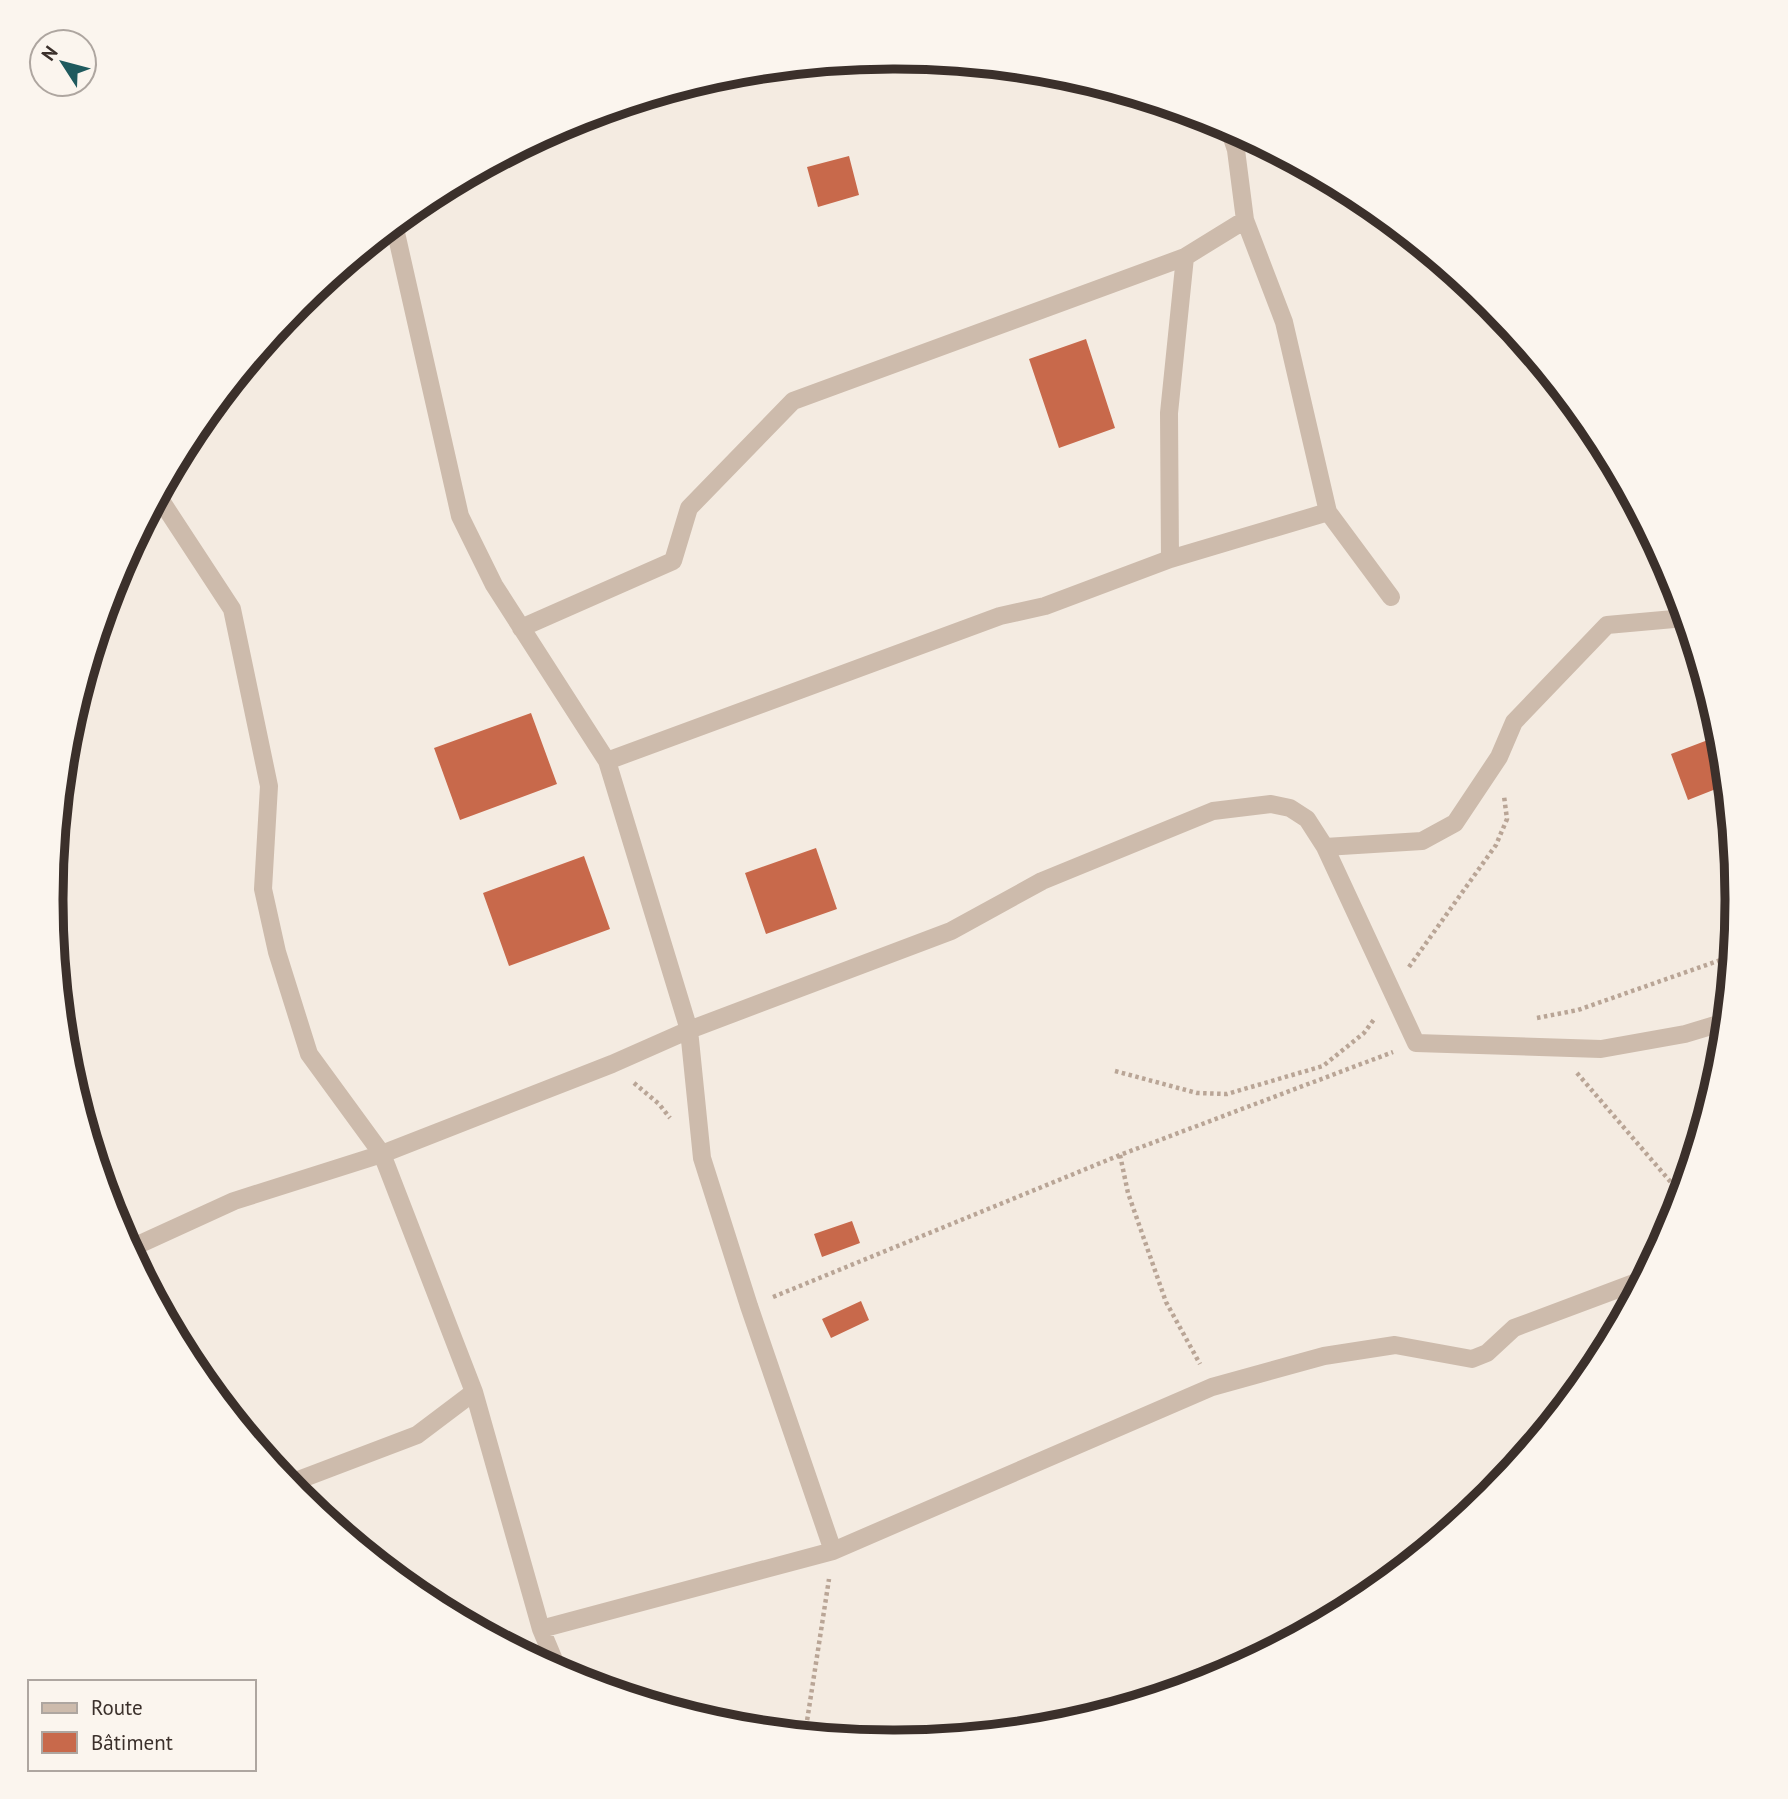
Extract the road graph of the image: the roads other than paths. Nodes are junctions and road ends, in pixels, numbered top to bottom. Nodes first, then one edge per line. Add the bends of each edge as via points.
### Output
1 (1233, 141) edge
2 (1245, 220) junction
3 (396, 234) edge
4 (1185, 257) junction
5 (163, 504) edge
6 (1328, 512) junction
7 (1170, 559) junction
8 (1391, 597) dead end
9 (1676, 619) edge
10 (522, 628) junction
11 (607, 761) junction
12 (1325, 847) junction
13 (1715, 1025) edge
14 (689, 1030) junction
15 (382, 1154) junction
16 (139, 1245) edge
17 (1630, 1285) edge
18 (474, 1392) junction
19 (299, 1480) edge
20 (833, 1551) junction
21 (541, 1629) junction
22 (553, 1657) edge

1 - 2 street
2 - 4 street
2 - 6 street via 1284,322
3 - 10 street via 460,516 494,585
4 - 7 street via 1170,413
4 - 10 street via 793,401 690,508 673,561
5 - 15 street via 232,608 269,786 263,889 309,1054
6 - 7 street
6 - 8 street
7 - 11 street via 1045,606 1000,616
9 - 12 street via 1607,625 1514,722 1499,757 1455,823 1422,841
10 - 11 street
11 - 14 street
12 - 13 street via 1416,1043 1601,1049
12 - 14 street via 1307,819 1290,808 1271,804 1213,811 1042,881 951,931
14 - 15 street via 612,1065
14 - 20 street via 702,1158
15 - 16 street via 234,1201
15 - 18 street
17 - 20 street via 1514,1328 1487,1353 1472,1359 1395,1345 1324,1356 1212,1387
18 - 19 street via 417,1435
18 - 21 street
20 - 21 street
21 - 22 street

